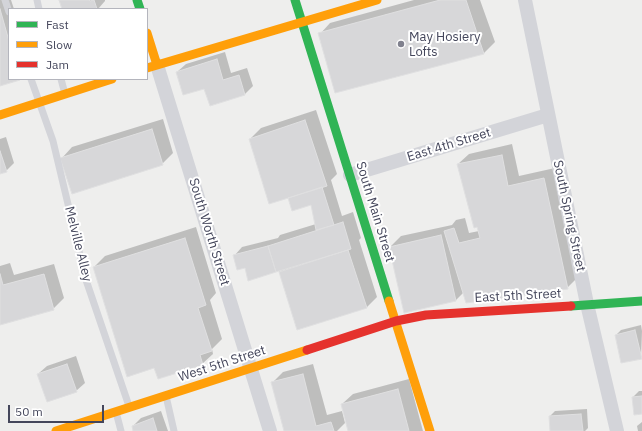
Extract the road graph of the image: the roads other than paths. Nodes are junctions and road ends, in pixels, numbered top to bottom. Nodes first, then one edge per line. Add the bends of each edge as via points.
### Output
1 (295, 0) edge
2 (377, 0) edge
3 (524, 0) edge
4 (302, 21) junction
5 (148, 40) edge
6 (152, 66) edge
7 (31, 80) edge
8 (61, 80) edge
9 (109, 80) edge
10 (66, 94) junction
11 (39, 103) junction
12 (0, 115) edge
13 (548, 115) junction
14 (350, 175) junction
15 (642, 301) edge
16 (588, 304) junction
17 (396, 321) junction
18 (250, 369) junction
19 (166, 395) junction
20 (130, 408) junction
21 (116, 412) junction
22 (56, 431) edge
23 (121, 431) edge
24 (174, 431) edge
25 (270, 431) edge
26 (430, 431) edge
27 (617, 431) edge

1 - 4 street, South Main Street
2 - 4 street
3 - 13 street, South Spring Street
4 - 6 street
4 - 14 street, South Main Street
5 - 6 street, South Worth Street
6 - 18 street, South Worth Street
7 - 11 lane, Melville Alley
8 - 10 lane
9 - 10 street
10 - 11 street
11 - 12 street
11 - 20 lane, Melville Alley via 54,141 86,280
13 - 14 street, East 4th Street
13 - 16 street, South Spring Street
14 - 17 street, South Main Street
15 - 16 street, East 5th Street
16 - 17 street, East 5th Street via 426,315
16 - 27 street, South Spring Street
17 - 18 street, West 5th Street
17 - 26 street, South Main Street
18 - 19 street, West 5th Street
18 - 25 street, South Worth Street
19 - 20 street, West 5th Street
19 - 24 lane
20 - 21 street, West 5th Street
21 - 22 street, West 5th Street
21 - 23 lane

